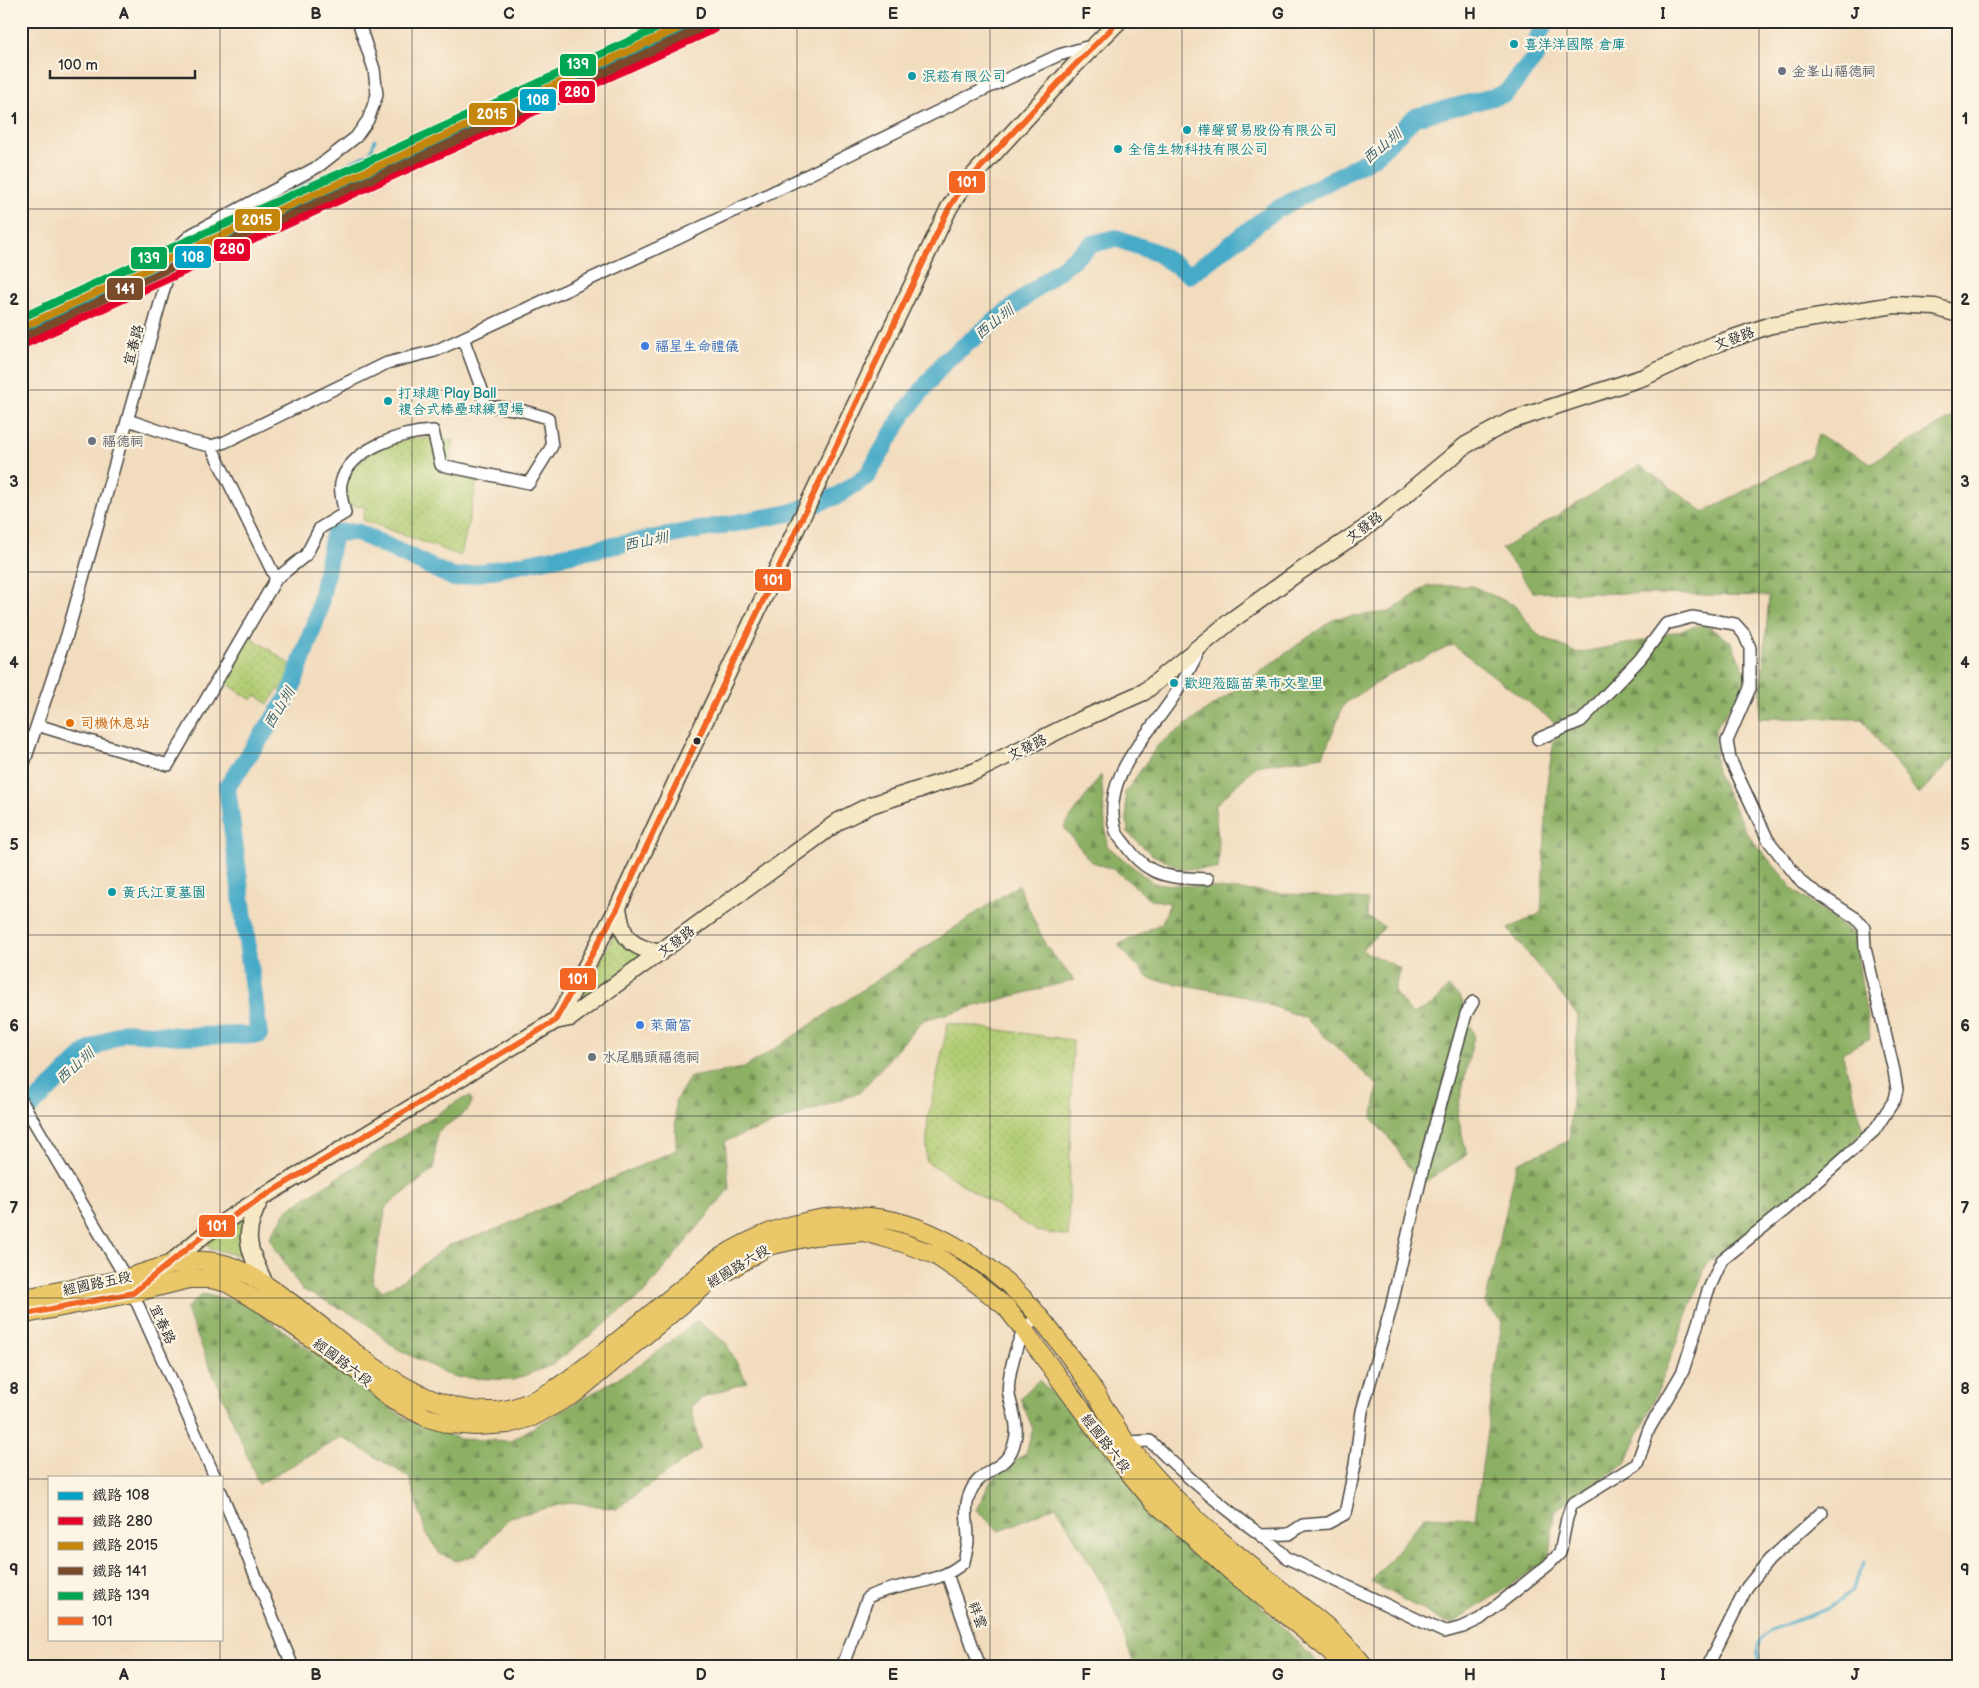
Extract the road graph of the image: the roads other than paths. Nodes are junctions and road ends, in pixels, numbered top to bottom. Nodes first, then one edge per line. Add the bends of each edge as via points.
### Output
1 (358, 21) edge
2 (1119, 21) edge
3 (1096, 44) junction
4 (1958, 314) edge
5 (463, 338) junction
6 (128, 420) junction
7 (211, 446) junction
8 (276, 579) junction
9 (1203, 643) junction
10 (37, 725) junction
11 (1538, 739) dead end
12 (21, 772) edge
13 (1208, 879) dead end
14 (618, 907) junction
15 (660, 953) junction
16 (1473, 1002) dead end
17 (555, 1022) junction
18 (23, 1105) edge
19 (261, 1198) junction
20 (171, 1263) junction
21 (265, 1284) junction
22 (130, 1286) junction
23 (21, 1299) edge
24 (21, 1314) edge
25 (1039, 1316) junction
26 (1024, 1330) junction
27 (404, 1397) junction
28 (1119, 1447) junction
29 (215, 1476) edge
30 (222, 1494) edge
31 (1822, 1512) dead end
32 (1259, 1535) junction
33 (947, 1574) junction
34 (293, 1667) edge
35 (842, 1667) edge
36 (980, 1667) edge
37 (1343, 1667) edge
38 (1365, 1667) edge
39 (1708, 1667) edge

1 - 6 street, 宜春路 via 374,69 377,95 368,120 356,138 319,166 192,234 181,244 173,257
2 - 3 street
3 - 5 street via 1058,55
3 - 14 street via 961,189 949,208
4 - 9 street, 文發路 via 1935,307 1894,305 1783,322 1713,345 1644,377 1510,421 1466,445 1364,529 1296,574
5 - 7 street via 435,351 387,363
5 - 8 street via 482,390 484,405 548,418 552,446 529,482 441,465 433,431 416,432 386,442 353,461 340,485 345,513 320,528 306,556
6 - 7 street
6 - 10 street, 宜春路 via 67,635
7 - 8 street
8 - 10 street via 168,765
9 - 13 street via 1177,693 1118,778 1112,805 1117,832 1136,859 1153,871 1172,878
9 - 15 street, 文發路 via 1144,692 976,771 871,805 839,821
10 - 12 street, 宜春路
11 - 32 street via 1582,721 1640,659 1666,624 1692,617 1735,624 1750,648 1750,688 1727,740 1730,759 1768,840 1802,883 1857,919 1864,928 1865,948 1894,1071 1895,1100 1874,1131 1786,1209 1722,1260 1708,1291 1683,1371 1649,1429 1637,1464 1572,1504 1560,1553 1480,1619 1444,1632 1287,1558 1275,1544
14 - 15 street via 620,922 633,945
14 - 17 street
15 - 17 street, 文發路 via 570,1018
16 - 32 street via 1466,1014 1424,1164 1391,1308 1362,1411 1345,1514 1328,1523 1303,1525 1289,1534
17 - 19 street, 文發路
18 - 22 street, 宜春路
19 - 20 street, 文發路 via 205,1234
19 - 21 street via 247,1233 252,1255
20 - 21 main road, 經國路六段 via 207,1260 242,1271
20 - 22 main road, 經國路五段
21 - 27 main road, 經國路六段 via 307,1313
22 - 23 main road, 經國路五段
22 - 24 main road, 經國路五段
22 - 27 main road, 經國路六段 via 189,1279 227,1283
22 - 29 street, 宜春路
25 - 26 street
25 - 27 main road, 經國路六段 via 982,1262 957,1246 891,1220 868,1216 824,1218 771,1232 719,1257 576,1375 545,1396 496,1412 453,1408
25 - 28 main road, 經國路六段 via 1090,1384
26 - 27 main road, 經國路六段 via 1006,1307 935,1255 864,1232 814,1236 768,1246 742,1261 708,1284 574,1394 532,1417 508,1424 449,1424 428,1418
26 - 28 main road, 經國路六段
26 - 33 street via 1007,1385 1016,1427 1015,1440 1005,1462 980,1479 969,1495 964,1562
28 - 32 street via 1150,1441 1188,1479
28 - 37 main road, 經國路六段 via 1152,1500 1232,1572 1330,1651
28 - 38 main road, 經國路六段 via 1231,1549 1321,1622 1352,1650
30 - 34 street
31 - 39 street via 1769,1560 1746,1586
33 - 35 street via 868,1597
33 - 36 street, 祥雲

